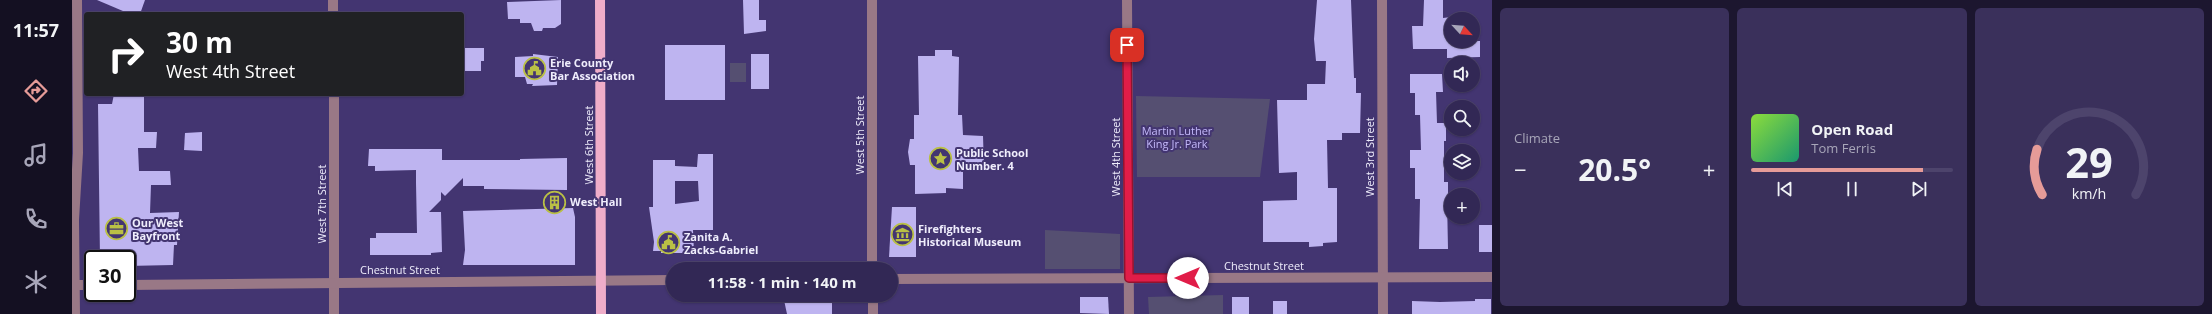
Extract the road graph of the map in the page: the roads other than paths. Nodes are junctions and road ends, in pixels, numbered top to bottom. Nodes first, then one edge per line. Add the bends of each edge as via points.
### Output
1 (77, 0) edge
2 (333, 0) edge
3 (600, 0) edge
4 (872, 0) edge
5 (1127, 0) edge
6 (1382, 0) edge
7 (333, 12) edge
8 (334, 96) edge
9 (872, 262) edge
10 (1492, 277) edge
11 (1129, 278) junction
12 (1382, 278) junction
13 (898, 279) edge
14 (666, 280) edge
15 (601, 281) junction
16 (334, 283) junction
17 (73, 285) edge
18 (84, 285) edge
19 (136, 285) edge
20 (873, 302) edge
21 (75, 314) edge
22 (334, 314) edge
23 (601, 314) edge
24 (873, 314) edge
25 (1129, 314) edge
26 (1382, 314) edge

1 - 17 street via 78,153
2 - 7 street
3 - 15 main road, West 6th Street
4 - 9 street, West 5th Street
5 - 11 street, West 4th Street
6 - 12 street, West 3rd Street
8 - 16 street, West 7th Street
10 - 12 street, Chestnut Street
11 - 12 street, Chestnut Street
11 - 13 street, Chestnut Street
11 - 25 street, West 4th Street
12 - 26 street, West 3rd Street
14 - 15 street, Chestnut Street
15 - 16 street, Chestnut Street
15 - 23 main road, West 6th Street
16 - 19 street, Chestnut Street
16 - 22 street, West 7th Street
17 - 18 street
17 - 21 street
20 - 24 street

